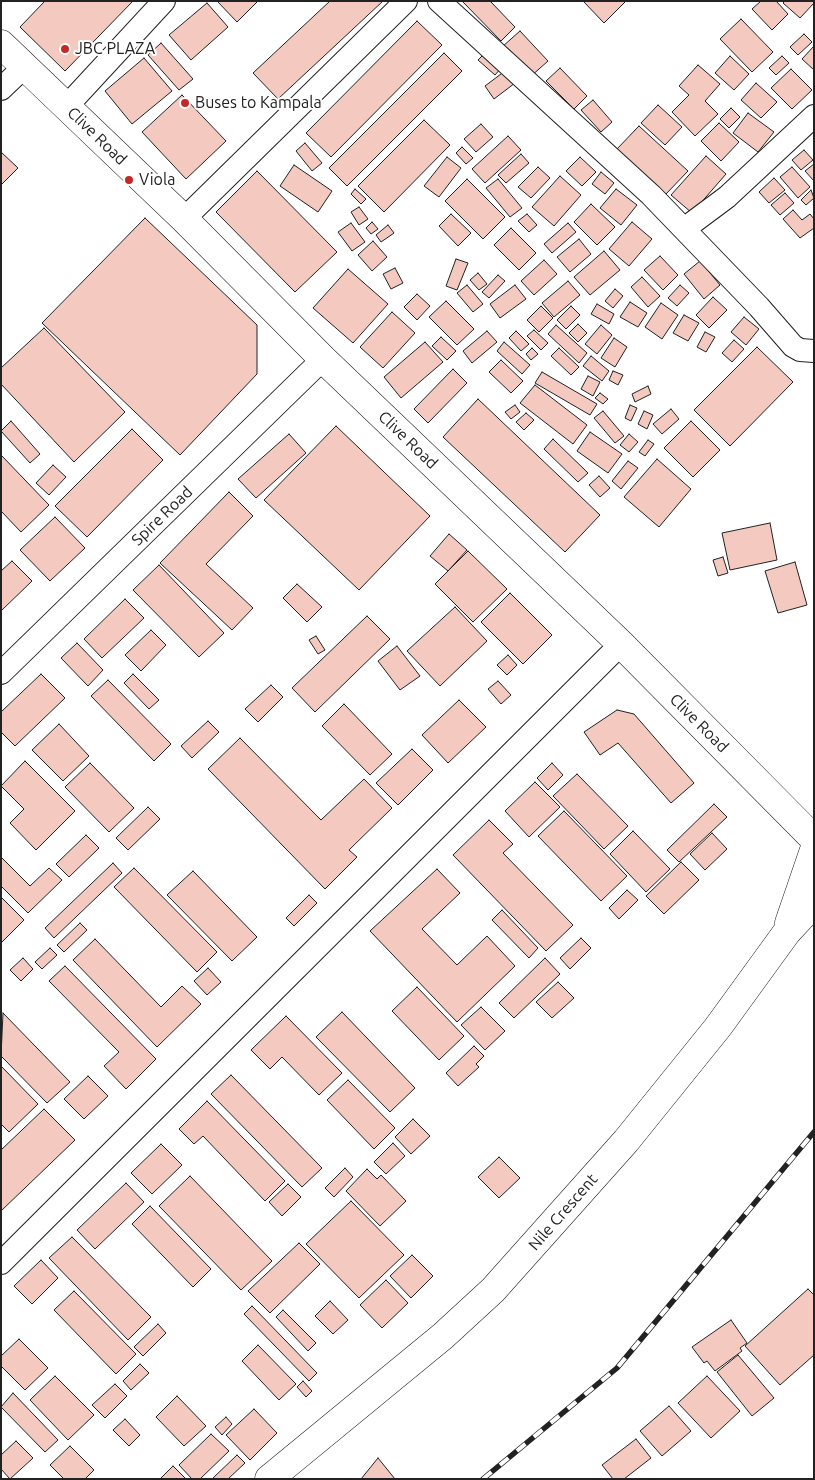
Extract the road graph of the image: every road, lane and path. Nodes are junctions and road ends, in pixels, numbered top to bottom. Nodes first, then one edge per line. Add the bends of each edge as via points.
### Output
1 (164, 1) edge
2 (406, 1) edge
3 (439, 1) edge
4 (1, 44) edge
5 (24, 67) junction
6 (1, 89) edge
7 (66, 107) junction
8 (814, 116) edge
9 (184, 219) junction
10 (684, 229) junction
11 (814, 350) edge
12 (323, 359) junction
13 (620, 644) junction
14 (1, 673) edge
15 (814, 839) edge
16 (814, 850) edge
17 (814, 903) edge
18 (787, 932) junction
19 (1, 1263) edge
20 (269, 1479) edge

1 - 7 street
2 - 9 street
3 - 10 street
4 - 5 street, Clive Road
5 - 6 street
5 - 7 street, Clive Road
7 - 9 street, Clive Road
8 - 10 street via 727,197
9 - 12 street, Clive Road
10 - 11 street via 793,346 800,350
12 - 13 street, Clive Road
12 - 14 street, Spire Road
13 - 15 street, Clive Road
13 - 19 street
16 - 18 street
17 - 18 street, Nile Crescent
18 - 20 street, Nile Crescent via 718,1027 626,1141 493,1290 443,1336

